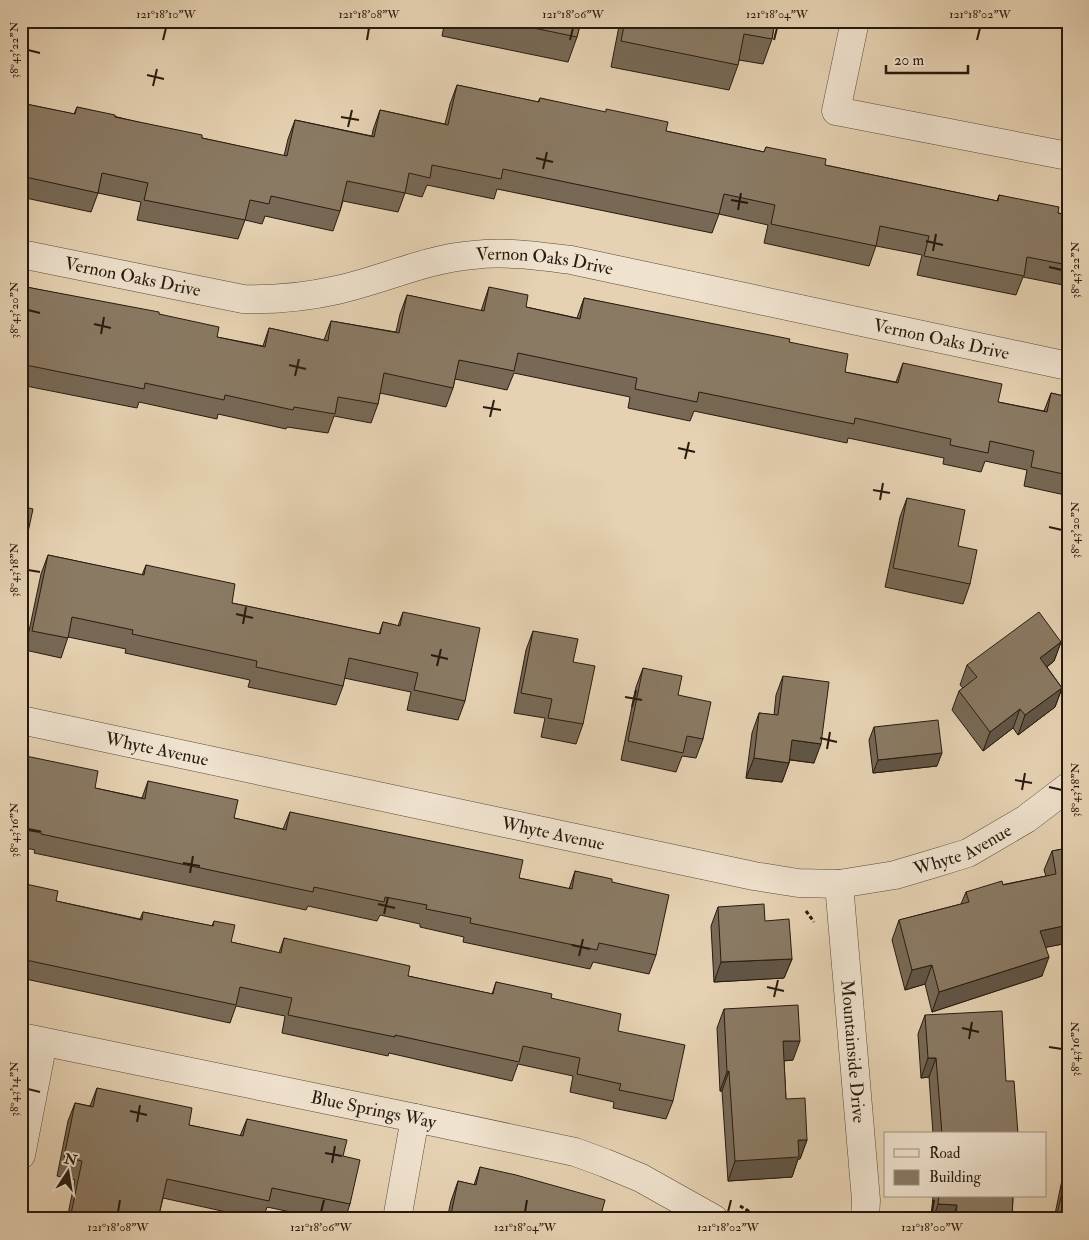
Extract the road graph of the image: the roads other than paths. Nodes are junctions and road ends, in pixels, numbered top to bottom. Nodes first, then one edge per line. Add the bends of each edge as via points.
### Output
1 (855, 21) edge
2 (1068, 156) edge
3 (21, 254) edge
4 (1068, 366) edge
5 (21, 720) edge
6 (1068, 787) edge
7 (839, 884) junction
8 (32, 1040) edge
9 (416, 1118) junction
10 (21, 1155) edge
11 (396, 1219) edge
12 (714, 1219) edge
13 (865, 1219) edge

1 - 2 street via 836,111
3 - 4 street, Vernon Oaks Drive via 242,299 270,300 337,290 425,263 473,254 515,253 571,260
5 - 7 street, Whyte Avenue via 754,876 798,883
6 - 7 street, Whyte Avenue via 1026,819 968,853 895,875
7 - 13 street, Mountainside Drive
8 - 9 street, Blue Springs Way
8 - 10 street
9 - 11 street
9 - 12 street, Blue Springs Way via 583,1155 641,1178

